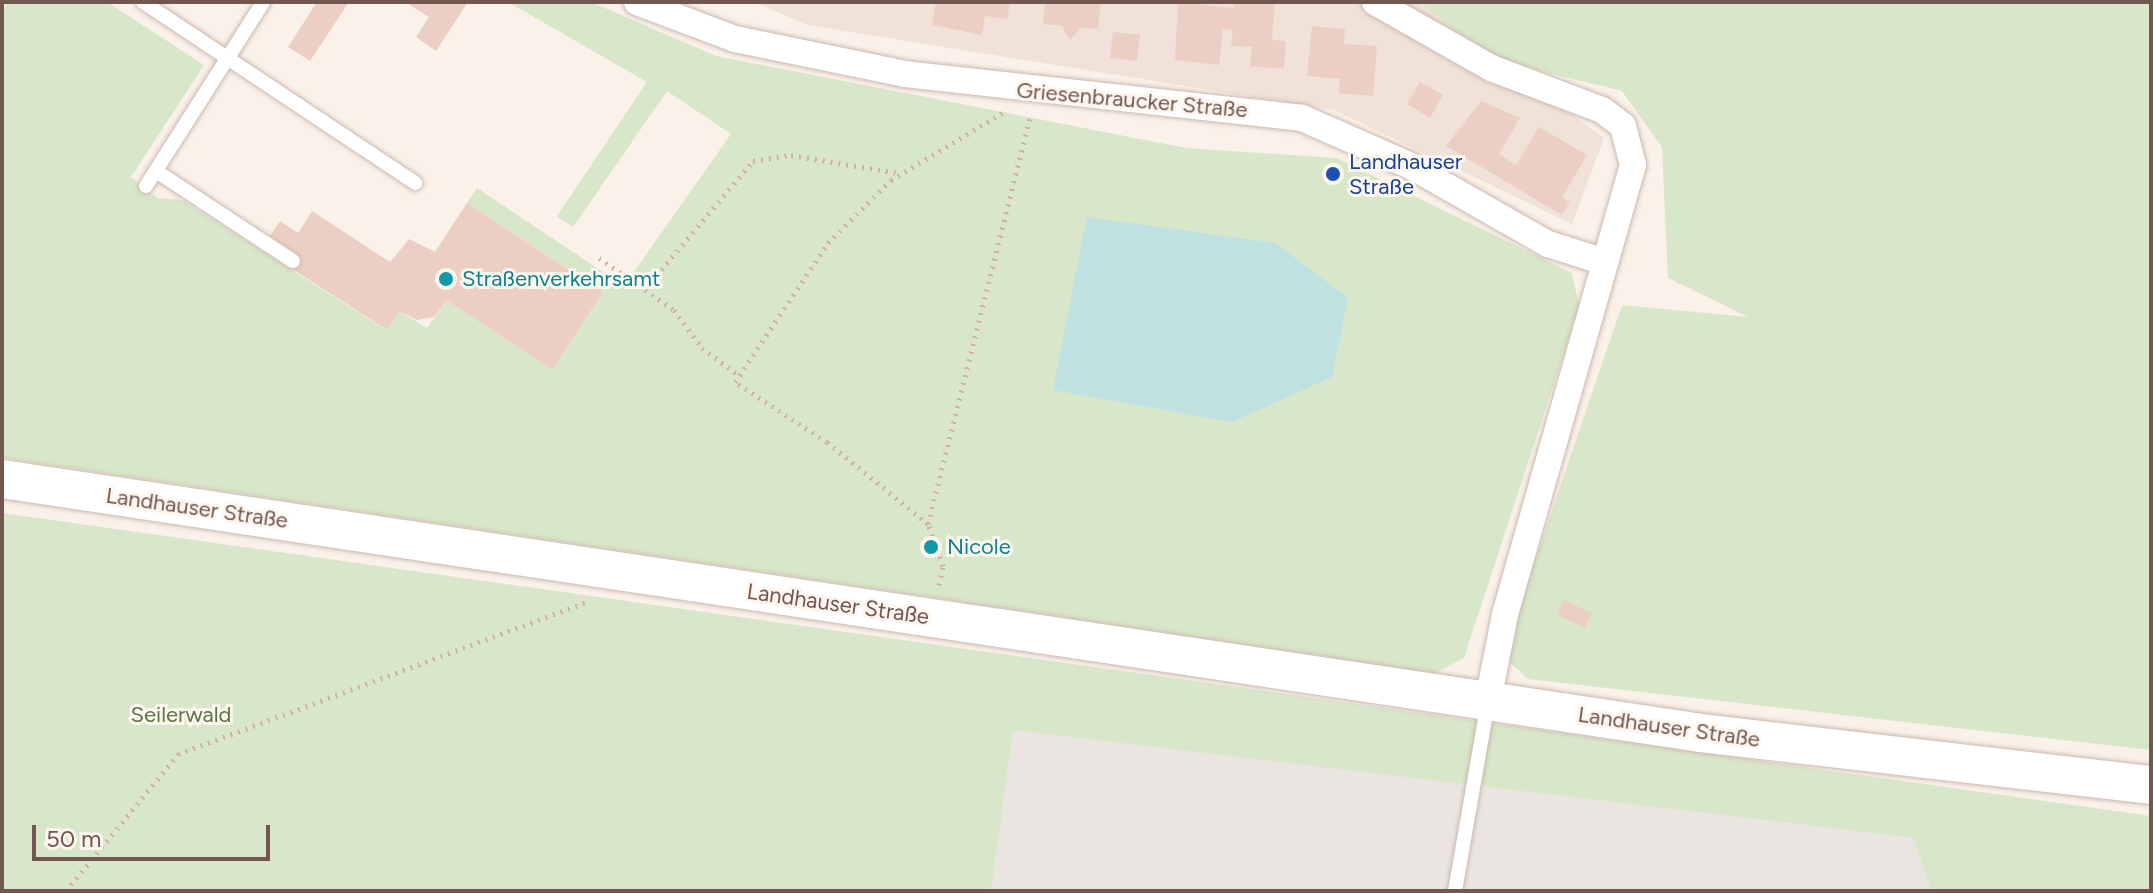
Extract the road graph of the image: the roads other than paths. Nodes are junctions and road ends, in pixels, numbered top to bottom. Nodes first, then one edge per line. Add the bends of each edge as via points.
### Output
1 (143, 2) edge
2 (263, 2) edge
3 (637, 2) edge
4 (1375, 2) edge
5 (225, 60) junction
6 (156, 171) junction
7 (415, 183) dead end
8 (146, 186) dead end
9 (293, 261) dead end
10 (1605, 262) junction
11 (2, 479) edge
12 (1488, 700) junction
13 (2151, 785) edge
14 (1455, 891) edge

1 - 5 lane
2 - 5 lane
3 - 10 street, Griesenbraucker Straße via 735,39 1036,93 1302,118 1411,166 1548,244
4 - 10 street via 1414,30 1602,110 1623,126 1633,165
5 - 6 lane
5 - 7 lane
6 - 8 lane
6 - 9 lane
10 - 12 street via 1505,615
11 - 12 main road, Landhauser Straße
12 - 13 main road, Landhauser Straße via 1701,733
12 - 14 lane

